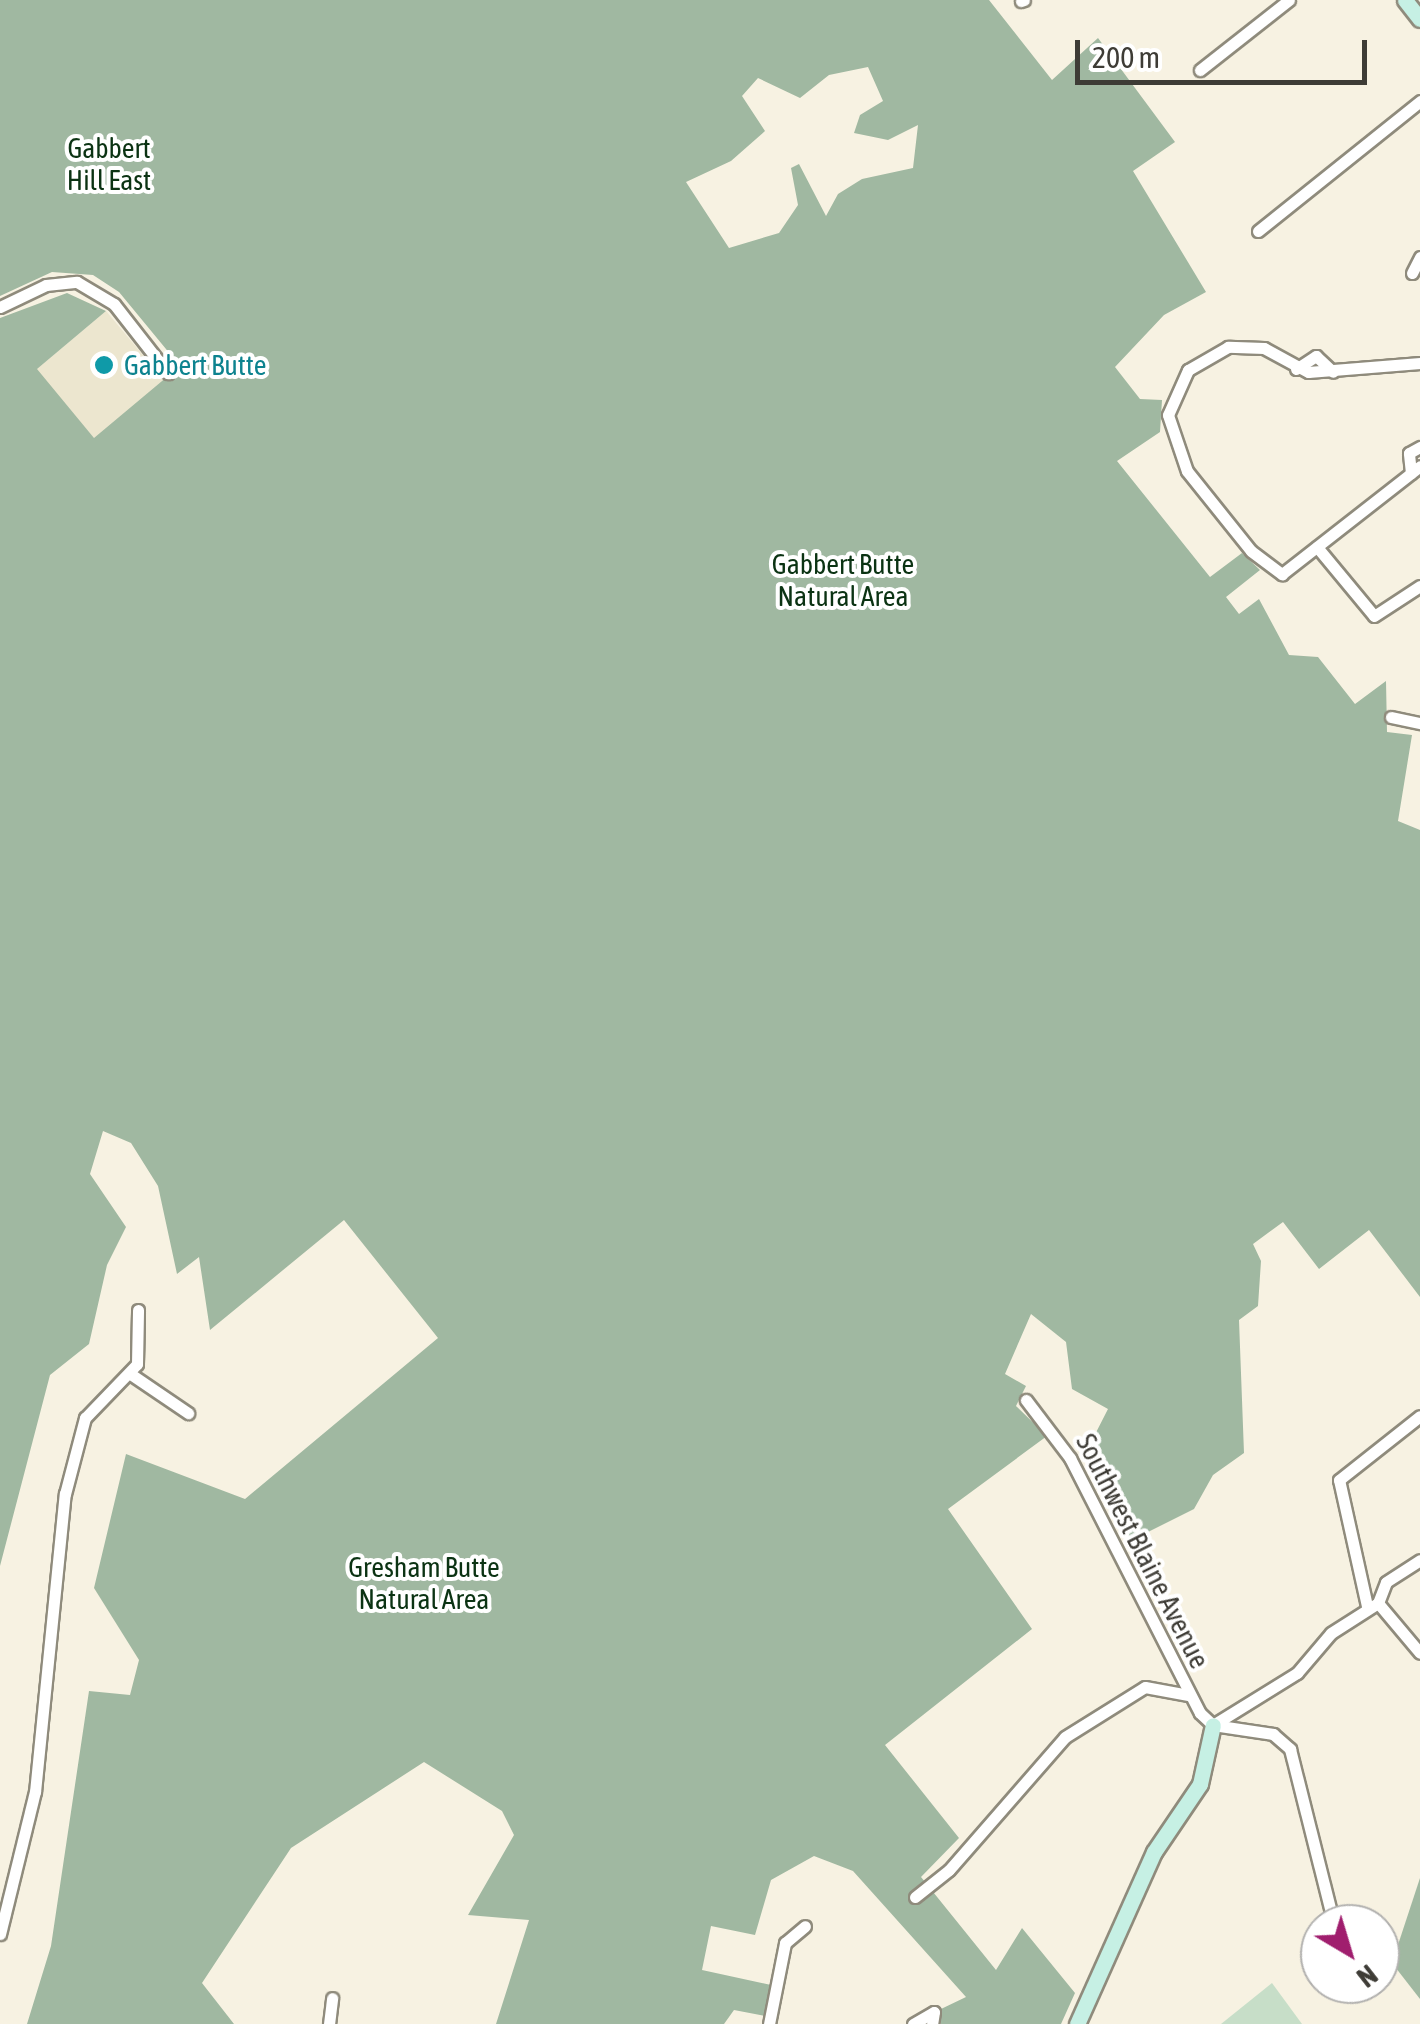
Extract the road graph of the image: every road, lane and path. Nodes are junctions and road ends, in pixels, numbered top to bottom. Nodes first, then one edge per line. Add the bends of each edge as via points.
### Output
1 (1289, 0) edge
2 (1405, 0) edge
3 (1420, 20) edge
4 (1200, 70) dead end
5 (1420, 101) edge
6 (1258, 231) dead end
7 (1420, 257) edge
8 (1412, 273) dead end
9 (0, 307) edge
10 (1420, 363) edge
11 (168, 374) dead end
12 (1420, 447) edge
13 (1416, 470) edge
14 (1317, 546) junction
15 (1420, 586) edge
16 (1391, 717) dead end
17 (1420, 723) edge
18 (138, 1310) dead end
19 (132, 1376) junction
20 (1026, 1400) dead end
21 (188, 1414) dead end
22 (1420, 1416) edge
23 (1420, 1560) edge
24 (1372, 1604) junction
25 (1420, 1652) edge
26 (1188, 1695) junction
27 (1213, 1724) junction
28 (915, 1897) dead end
29 (1329, 1904) edge
30 (805, 1926) dead end
31 (0, 1934) edge
32 (332, 1998) dead end
33 (329, 2024) edge
34 (769, 2024) edge
35 (913, 2024) edge
36 (932, 2024) edge
37 (1077, 2024) edge

1 - 4 street
2 - 3 street
5 - 6 street
7 - 8 street
9 - 11 street via 67,279 91,287
10 - 14 street via 1296,369 1254,345 1216,351 1181,378 1168,415 1187,470 1251,550 1282,574
12 - 13 street via 1409,452
13 - 14 street
14 - 15 street via 1380,617
16 - 17 street
18 - 19 street
19 - 21 street
19 - 31 street via 94,1407 77,1439 55,1542 35,1792
20 - 26 street, Southwest Blaine Avenue via 1090,1494
22 - 24 street via 1339,1480
23 - 24 street via 1386,1582
24 - 25 street
24 - 27 street via 1297,1673
26 - 27 street, Southwest Blaine Avenue
26 - 28 street via 1144,1687 1065,1737 949,1870
27 - 29 street via 1274,1734 1290,1749
27 - 37 street via 1200,1784 1154,1852
30 - 34 street via 785,1943
32 - 33 street
35 - 36 street via 934,2012

